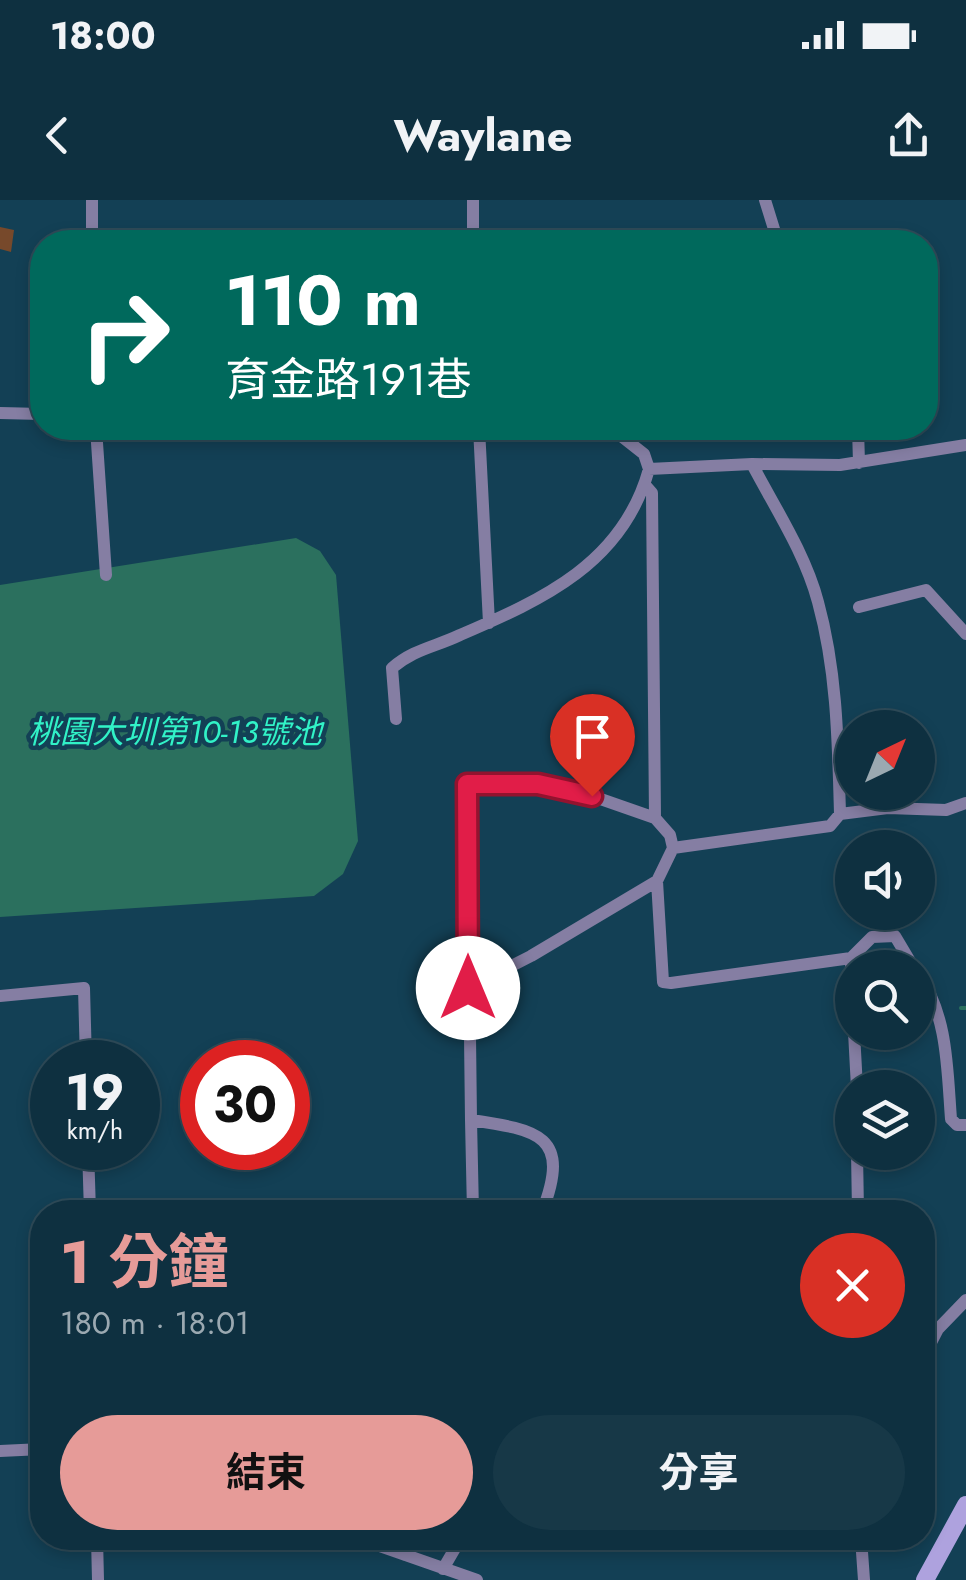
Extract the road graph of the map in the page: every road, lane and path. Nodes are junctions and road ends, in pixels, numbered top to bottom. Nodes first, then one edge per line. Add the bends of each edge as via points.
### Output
1 (92, 200) edge
2 (473, 200) edge
3 (765, 200) edge
4 (92, 230) edge
5 (473, 230) edge
6 (774, 230) edge
7 (0, 413) edge
8 (30, 414) edge
9 (97, 440) edge
10 (480, 440) edge
11 (626, 440) edge
12 (858, 440) edge
13 (966, 446) edge
14 (859, 463) junction
15 (752, 464) junction
16 (649, 469) junction
17 (645, 485) junction
18 (106, 576) dead end
19 (859, 607) dead end
20 (489, 623) junction
21 (966, 634) edge
22 (396, 719) dead end
23 (966, 802) edge
24 (840, 814) junction
25 (655, 818) junction
26 (673, 848) junction
27 (657, 881) junction
28 (858, 950) edge
29 (904, 950) edge
30 (835, 960) edge
31 (468, 988) junction
32 (0, 996) edge
33 (935, 1002) edge
34 (85, 1040) edge
35 (471, 1120) junction
36 (966, 1126) edge
37 (89, 1170) edge
38 (858, 1170) edge
39 (90, 1200) edge
40 (473, 1200) edge
41 (547, 1200) edge
42 (858, 1200) edge
43 (966, 1300) edge
44 (935, 1334) edge
45 (30, 1450) edge
46 (0, 1451) edge
47 (966, 1505) edge
48 (97, 1550) edge
49 (391, 1550) edge
50 (405, 1550) edge
51 (454, 1550) edge
52 (863, 1550) edge
53 (405, 1555) junction
54 (443, 1569) junction
55 (98, 1580) edge
56 (477, 1580) edge
57 (864, 1580) edge
58 (925, 1580) edge

1 - 4 street
2 - 5 street
3 - 6 street
7 - 8 street
9 - 18 street
10 - 20 street
11 - 16 street via 644,454
12 - 14 street
13 - 14 street
14 - 15 street
15 - 16 street
15 - 24 street via 818,601 838,704
16 - 17 street
17 - 20 street via 618,537 594,562
17 - 25 street via 652,493
19 - 21 street via 926,590
20 - 22 street via 408,654 392,668
23 - 24 street via 946,810
24 - 26 street via 830,826
25 - 26 street
25 - 31 street via 538,784 467,784
26 - 27 street
27 - 30 street via 663,982
27 - 31 street
28 - 29 street via 872,937 895,936
31 - 35 street
32 - 34 street via 84,988
33 - 36 street via 950,1119
35 - 40 street
35 - 41 street via 532,1131 546,1144 552,1154
37 - 39 street
38 - 42 street
43 - 44 street
45 - 46 street
47 - 58 street
48 - 55 street
49 - 53 street
50 - 53 street
51 - 54 street
52 - 57 street
53 - 54 street
54 - 56 street

